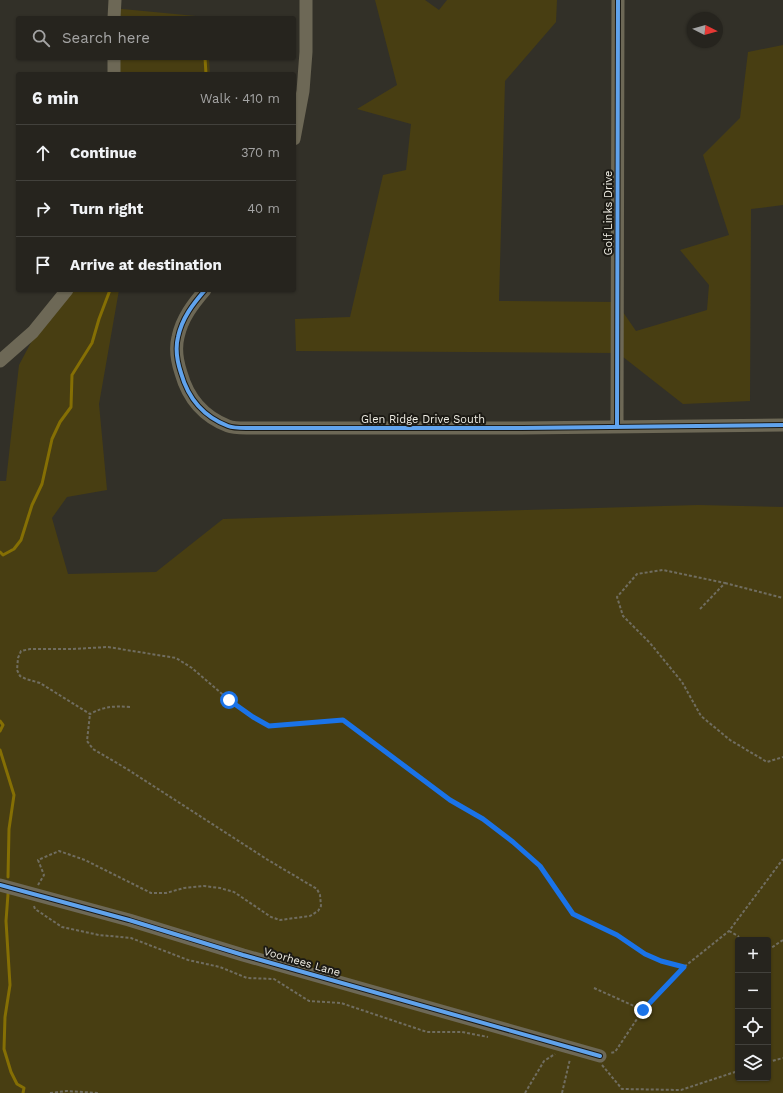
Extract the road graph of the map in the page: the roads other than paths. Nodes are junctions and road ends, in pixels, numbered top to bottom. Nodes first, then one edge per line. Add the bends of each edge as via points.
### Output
1 (115, 0) edge
2 (306, 0) edge
3 (618, 0) edge
4 (114, 16) edge
5 (114, 60) edge
6 (114, 72) edge
7 (296, 129) edge
8 (65, 292) edge
9 (203, 292) edge
10 (0, 361) edge
11 (783, 425) edge
12 (617, 427) junction
13 (0, 885) edge
14 (600, 1056) road end

1 - 4 street
2 - 7 street via 303,91
3 - 12 street, Golf Links Drive
5 - 6 street
8 - 10 street via 32,332
9 - 12 street, Glen Ridge Drive South via 190,308 182,324 176,352 178,366 187,391 197,405 214,419 229,426
11 - 12 street, Glen Ridge Drive South
13 - 14 street, Voorhees Lane

